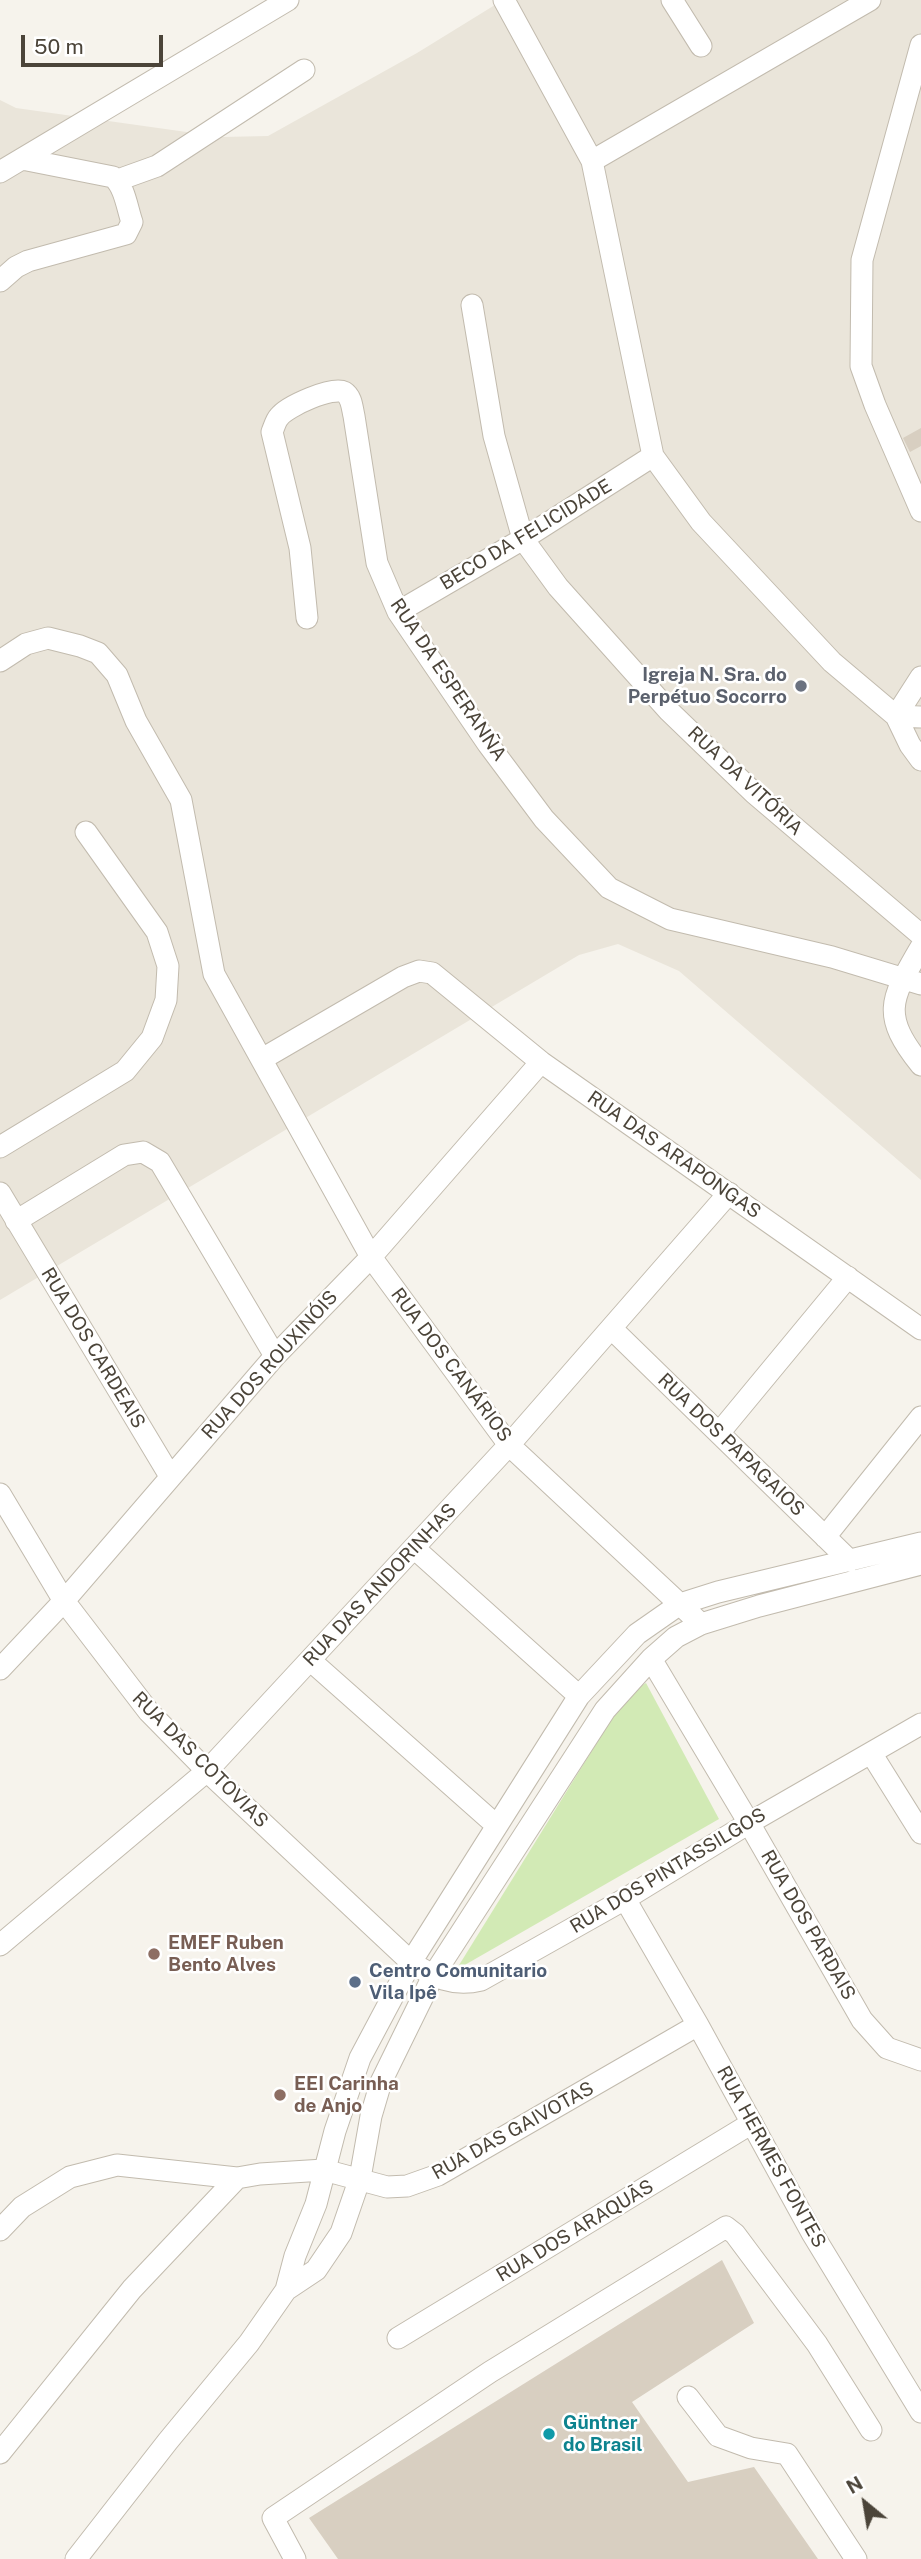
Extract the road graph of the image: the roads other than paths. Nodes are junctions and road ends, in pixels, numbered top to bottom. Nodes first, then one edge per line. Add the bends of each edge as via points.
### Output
1 (288, 0) edge
2 (504, 0) edge
3 (672, 0) edge
4 (870, 0) edge
5 (921, 45) edge
6 (701, 47) dead end
7 (303, 70) dead end
8 (22, 159) junction
9 (592, 161) junction
10 (0, 172) edge
11 (118, 180) junction
12 (0, 281) edge
13 (472, 305) dead end
14 (653, 456) junction
15 (921, 511) edge
16 (523, 538) junction
17 (398, 612) junction
18 (307, 618) dead end
19 (0, 661) edge
20 (921, 677) edge
21 (896, 716) junction
22 (921, 718) edge
23 (921, 760) edge
24 (86, 832) dead end
25 (921, 935) edge
26 (921, 947) edge
27 (912, 982) edge
28 (262, 1059) junction
29 (541, 1062) junction
30 (921, 1065) edge
31 (0, 1147) edge
32 (0, 1193) edge
33 (729, 1194) junction
34 (16, 1221) junction
35 (371, 1257) junction
36 (848, 1277) junction
37 (612, 1329) junction
38 (921, 1329) edge
39 (275, 1356) junction
40 (921, 1417) edge
41 (719, 1433) junction
42 (509, 1444) junction
43 (170, 1476) junction
44 (0, 1494) edge
45 (825, 1537) junction
46 (921, 1543) edge
47 (414, 1548) junction
48 (850, 1560) junction
49 (921, 1564) edge
50 (64, 1601) junction
51 (680, 1604) junction
52 (701, 1624) junction
53 (651, 1659) junction
54 (311, 1661) junction
55 (0, 1669) edge
56 (579, 1696) junction
57 (921, 1724) edge
58 (872, 1753) junction
59 (207, 1771) junction
60 (749, 1823) junction
61 (496, 1825) junction
62 (921, 1833) edge
63 (625, 1899) junction
64 (0, 1945) edge
65 (411, 1962) junction
66 (433, 1976) junction
67 (698, 2025) junction
68 (921, 2060) edge
69 (752, 2123) junction
70 (324, 2170) junction
71 (237, 2178) junction
72 (360, 2178) junction
73 (0, 2230) edge
74 (286, 2290) junction
75 (398, 2338) dead end
76 (688, 2397) dead end
77 (921, 2412) edge
78 (871, 2430) dead end
79 (0, 2452) edge
80 (76, 2559) edge
81 (295, 2559) edge
82 (856, 2559) edge

1 - 8 street
2 - 9 street
3 - 6 street
4 - 9 street
5 - 15 street via 862,260 861,366
7 - 11 street via 157,166
8 - 10 street
8 - 11 street
9 - 14 street
11 - 12 street via 132,222 126,234 28,261
13 - 16 street, RUA DA VITÓRIA via 494,436
14 - 16 street, BECO DA FELICIDADE
14 - 21 street via 701,522 832,663
16 - 17 street, BECO DA FELICIDADE
16 - 25 street, RUA DA VITÓRIA via 558,587 669,711 754,793
17 - 18 street, RUA DA ESPERANÑA via 377,564 349,397 342,390 332,390 294,406 279,417 272,432 300,548
17 - 27 street, RUA DA ESPERANÑA via 544,819 609,888 670,919 832,957
19 - 28 street via 48,638 98,653 117,675 135,720 181,800 214,974
20 - 21 street
21 - 22 street
21 - 23 street
24 - 31 street via 158,932 168,966 166,1000 152,1038 125,1071
26 - 27 street
27 - 30 street via 896,995 893,1017 902,1042
28 - 29 street, RUA DAS ARAPONGAS via 419,971 432,973
28 - 35 street, RUA DOS CANÁRIOS
29 - 33 street, RUA DAS ARAPONGAS
29 - 35 street, RUA DOS ROUXINÓIS
32 - 34 street, RUA DOS CARDEAIS
33 - 36 street, RUA DAS ARAPONGAS
33 - 37 street, RUA DAS ANDORINHAS
34 - 39 street via 124,1155 144,1152 160,1162
34 - 43 street, RUA DOS CARDEAIS
35 - 39 street, RUA DOS ROUXINÓIS
35 - 42 street, RUA DOS CANÁRIOS
36 - 38 street, RUA DAS ARAPONGAS
36 - 41 street
37 - 41 street, RUA DOS PAPAGAIOS
37 - 42 street, RUA DAS ANDORINHAS
39 - 43 street, RUA DOS ROUXINÓIS
40 - 45 street
41 - 45 street, RUA DOS PAPAGAIOS
42 - 47 street, RUA DAS ANDORINHAS
42 - 51 street, RUA DOS CANÁRIOS
43 - 50 street, RUA DOS ROUXINÓIS
44 - 50 street, RUA DAS COTOVIAS
45 - 48 street, RUA DOS PAPAGAIOS
46 - 48 street
47 - 54 street, RUA DAS ANDORINHAS
47 - 56 street
48 - 51 street
49 - 52 street
50 - 55 street, RUA DOS ROUXINÓIS
50 - 59 street, RUA DAS COTOVIAS via 149,1712
51 - 52 street, RUA DOS CANÁRIOS
51 - 56 street via 636,1634
52 - 53 street via 676,1637
53 - 60 street, RUA DOS PARDAIS
53 - 66 street via 605,1710
54 - 59 street, RUA DAS ANDORINHAS
54 - 61 street
56 - 61 street
57 - 58 street, RUA DOS PINTASSILGOS
58 - 60 street, RUA DOS PINTASSILGOS
58 - 62 street
59 - 64 street, RUA DAS ANDORINHAS
59 - 65 street, RUA DAS COTOVIAS
60 - 63 street, RUA DOS PINTASSILGOS
60 - 68 street, RUA DOS PARDAIS via 862,2020 887,2048
61 - 65 street
63 - 66 street, RUA DOS PINTASSILGOS via 481,1980 459,1983
63 - 67 street, RUA HERMES FONTES
65 - 66 street, RUA DOS PINTASSILGOS
65 - 70 street via 360,2058
66 - 72 street via 381,2082
67 - 69 street, RUA HERMES FONTES
67 - 72 street, RUA DAS GAIVOTAS via 438,2175 407,2186 387,2187
69 - 75 street, RUA DOS ARAQUÃS
69 - 77 street, RUA HERMES FONTES via 812,2233
70 - 71 street, RUA DAS GAIVOTAS
70 - 72 street, RUA DAS GAIVOTAS
70 - 74 street
71 - 73 street, RUA DAS GAIVOTAS via 117,2165 70,2178 22,2207
71 - 79 street via 132,2289
72 - 74 street via 341,2233 316,2270
74 - 80 street
76 - 82 street via 718,2436 787,2454
78 - 81 street via 817,2344 726,2227 490,2372 273,2518

